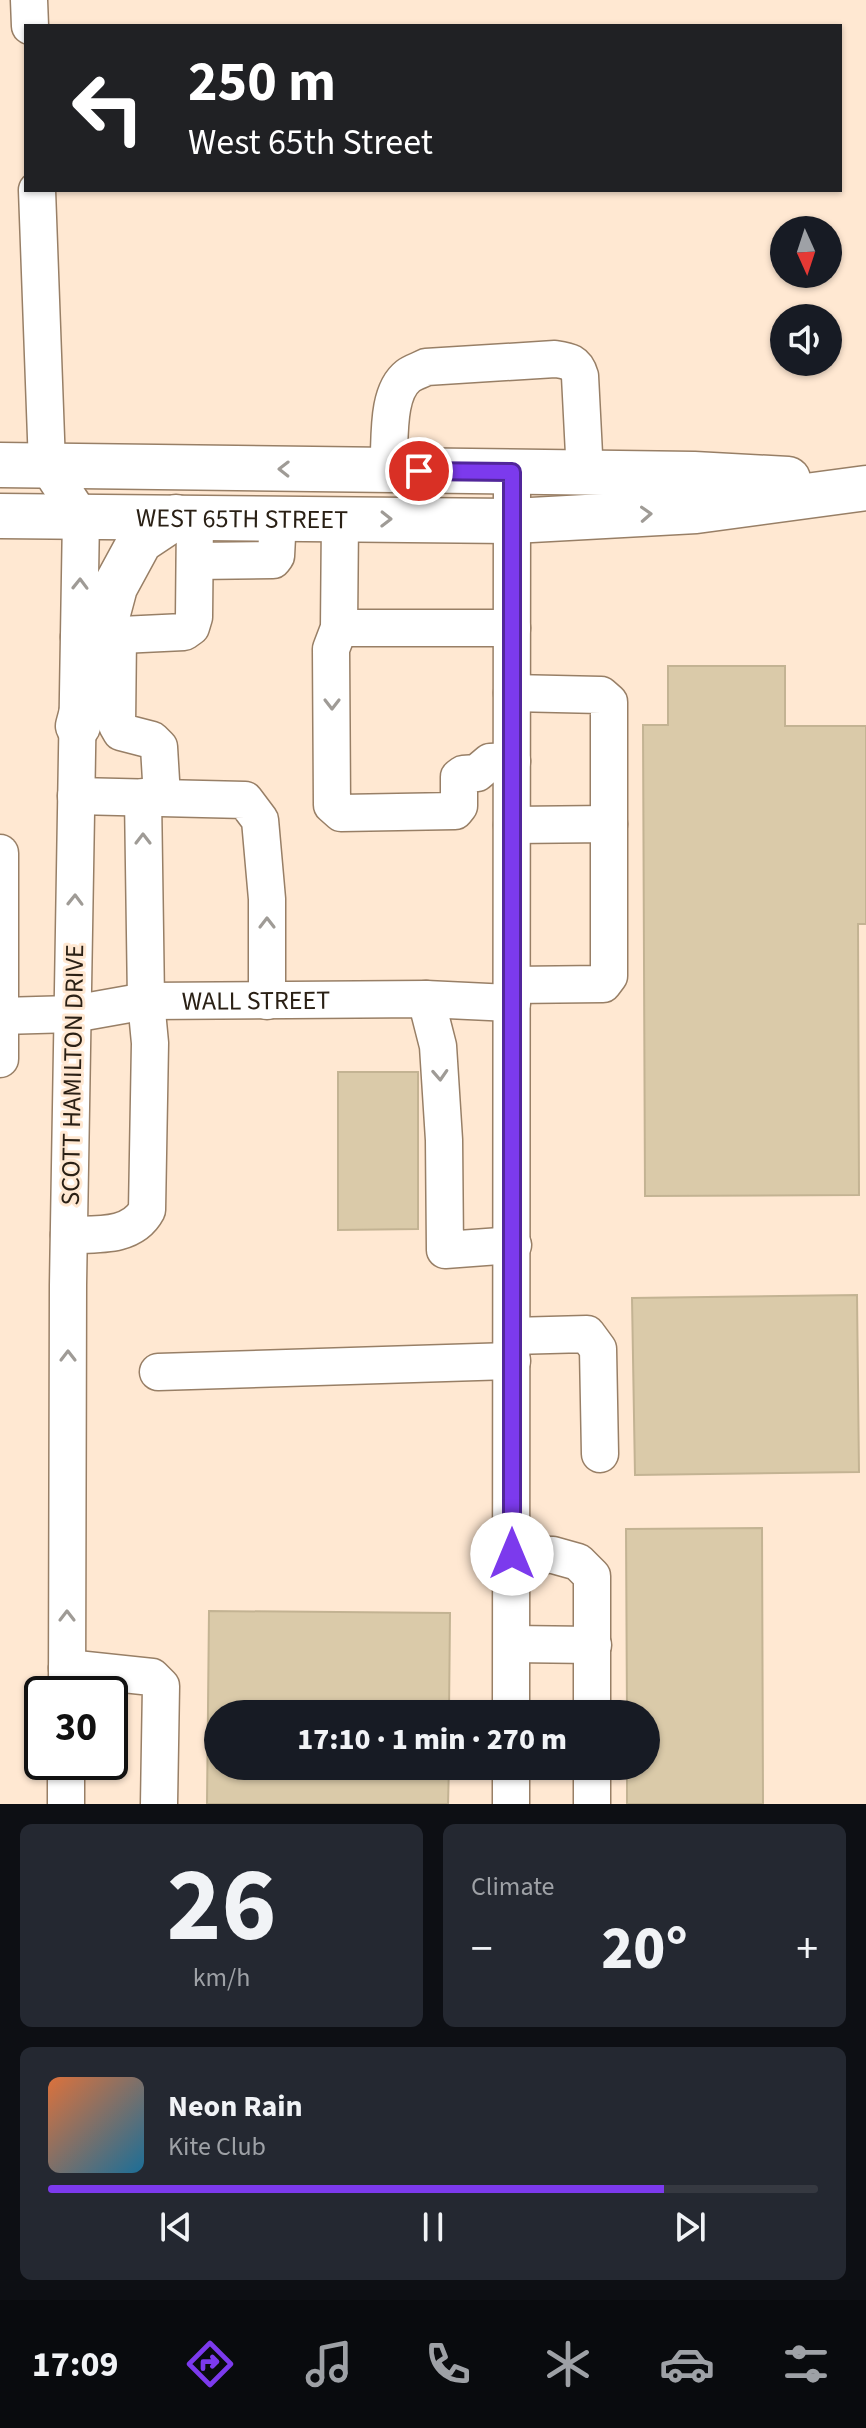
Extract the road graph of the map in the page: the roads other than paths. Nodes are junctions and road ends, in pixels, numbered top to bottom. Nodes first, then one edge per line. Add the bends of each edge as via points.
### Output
1 (29, 0) edge
2 (30, 24) edge
3 (37, 192) edge
4 (0, 465) edge
5 (47, 465) junction
6 (388, 470) junction
7 (512, 472) junction
8 (585, 474) junction
9 (866, 485) edge
10 (0, 516) edge
11 (81, 517) junction
12 (186, 518) junction
13 (278, 518) junction
14 (340, 519) junction
15 (513, 521) junction
16 (195, 561) junction
17 (339, 628) junction
18 (512, 628) junction
19 (99, 636) junction
20 (512, 693) junction
21 (78, 726) joint
22 (512, 761) junction
23 (76, 796) junction
24 (153, 797) junction
25 (609, 824) junction
26 (512, 825) junction
27 (0, 853) edge
28 (512, 994) junction
29 (426, 999) junction
30 (146, 1001) junction
31 (267, 1001) junction
32 (73, 1014) junction
33 (1, 1016) edge
34 (0, 1059) edge
35 (69, 1235) junction
36 (513, 1245) junction
37 (512, 1349) junction
38 (158, 1372) dead end
39 (600, 1454) dead end
40 (512, 1554) junction
41 (512, 1644) junction
42 (593, 1645) junction
43 (67, 1676) edge
44 (128, 1678) edge
45 (511, 1700) edge
46 (592, 1700) edge
47 (66, 1780) edge
48 (511, 1780) edge
49 (592, 1780) edge
50 (66, 1804) edge
51 (159, 1804) edge
52 (511, 1804) edge
53 (592, 1804) edge

1 - 2 street
3 - 5 street
4 - 5 main road, WEST 65TH STREET
6 -> 5 main road, WEST 65TH STREET
5 - 10 street
5 - 11 street
6 - 7 main road, WEST 65TH STREET
6 - 8 street via 389,419 397,389 408,376 426,367 555,359 570,361 580,376
7 - 8 main road, WEST 65TH STREET
7 - 15 street
8 - 9 main road, WEST 65TH STREET via 694,474
15 -> 9 main road, WEST 65TH STREET via 696,511
10 - 11 main road, WEST 65TH STREET
11 - 12 main road, WEST 65TH STREET
19 -> 11 street
12 - 13 main road, WEST 65TH STREET
12 - 16 street
12 - 19 main road via 140,541 115,587
13 - 14 main road, WEST 65TH STREET
13 - 16 street via 273,560
14 -> 15 main road, WEST 65TH STREET
14 - 17 street
15 - 18 street
16 - 19 street via 191,627 184,632
17 - 18 street
17 -> 22 street via 331,649 332,805 341,813 455,811 459,777 477,773 490,762
18 - 20 street
19 - 21 main road
19 - 24 street via 117,725 121,732 159,747
20 - 22 street
20 - 25 street via 601,695 609,702
21 - 23 street, SCOTT HAMILTON DRIVE
22 - 26 street
23 - 24 street
32 -> 23 street, SCOTT HAMILTON DRIVE
30 -> 24 street
31 -> 24 street via 260,820 245,800
25 - 26 street
25 - 28 street, WALL STREET via 609,976 603,984
26 - 28 street
27 - 33 street
28 - 29 street, WALL STREET
28 - 36 street
29 - 31 street, WALL STREET
29 -> 36 street via 438,1046 445,1250
30 - 31 street, WALL STREET
30 - 32 street, WALL STREET
30 - 35 street via 147,1210 128,1229
32 - 33 street, WALL STREET
32 - 35 street, SCOTT HAMILTON DRIVE
33 - 34 street
43 -> 35 street, SCOTT HAMILTON DRIVE
36 - 37 street
37 - 38 street
37 - 39 street via 587,1334 592,1339 598,1349
37 - 40 street
40 - 41 street
40 - 42 street via 553,1555 578,1562 592,1576
41 - 42 street
41 - 45 street
42 - 46 street
44 - 51 street via 152,1677 161,1686
47 - 50 street
48 - 52 street
49 - 53 street

